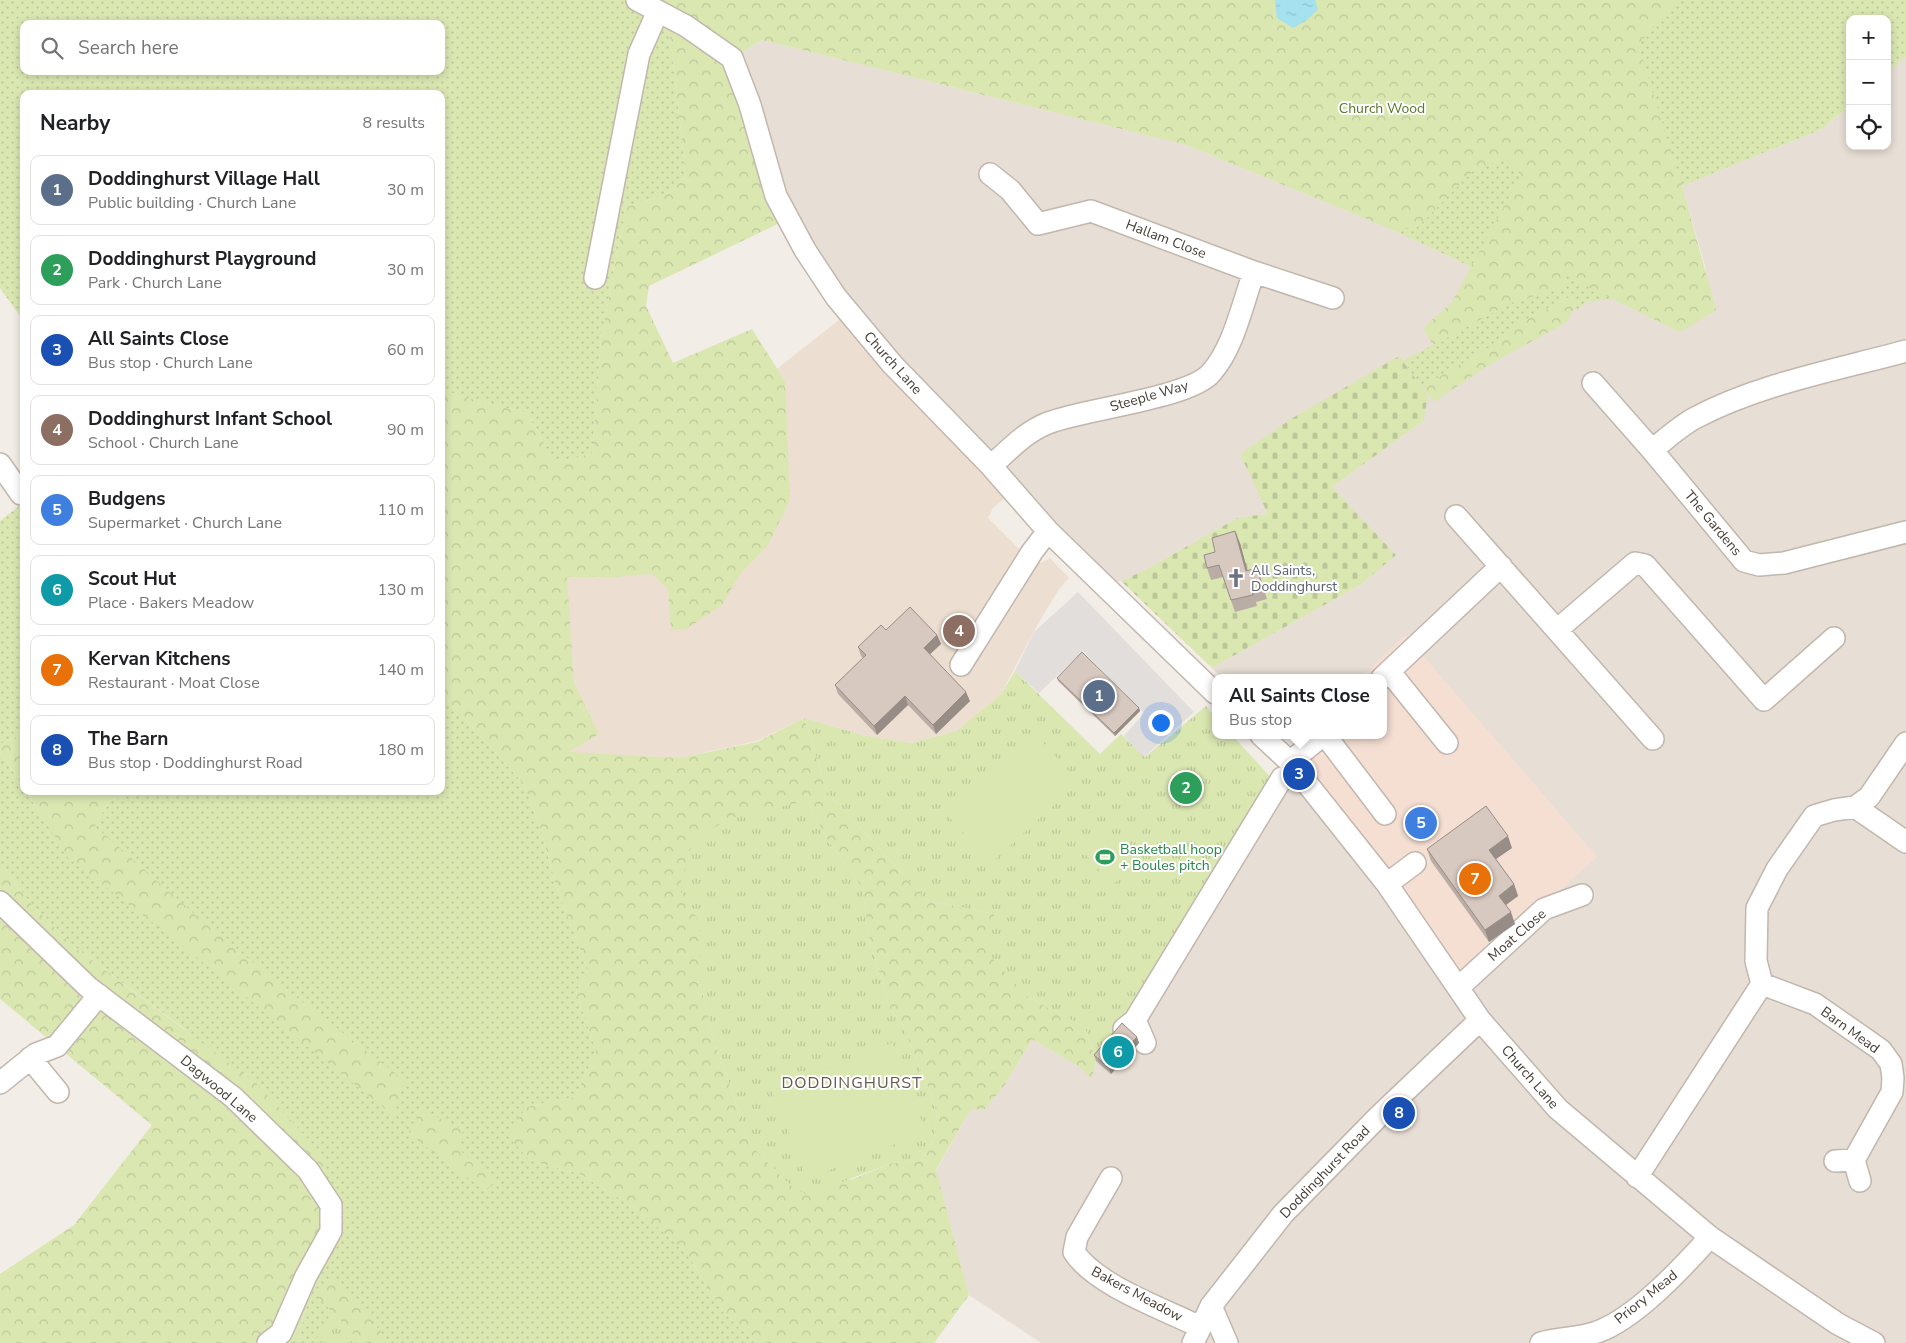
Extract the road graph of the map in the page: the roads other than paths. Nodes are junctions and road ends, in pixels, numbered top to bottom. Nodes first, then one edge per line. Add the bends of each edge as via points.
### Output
1 (637, 0) edge
2 (658, 11) junction
3 (990, 174) dead end
4 (1254, 272) junction
5 (595, 278) dead end
6 (1333, 298) dead end
7 (1906, 351) edge
8 (1593, 383) dead end
9 (1652, 450) junction
10 (0, 464) edge
11 (991, 466) junction
12 (20, 493) edge
13 (1456, 516) dead end
14 (1048, 532) junction
15 (1906, 532) edge
16 (1501, 566) junction
17 (1558, 629) junction
18 (1834, 638) dead end
19 (961, 666) dead end
20 (1386, 674) edge
21 (1387, 675) edge
22 (1212, 690) edge
23 (1265, 739) edge
24 (1320, 739) edge
25 (1327, 739) edge
26 (1652, 739) dead end
27 (1447, 743) dead end
28 (1906, 743) edge
29 (1294, 768) junction
30 (1856, 807) junction
31 (1385, 814) dead end
32 (1906, 842) edge
33 (1415, 863) dead end
34 (1388, 884) junction
35 (1582, 895) dead end
36 (0, 902) edge
37 (1762, 984) junction
38 (1458, 988) junction
39 (99, 995) junction
40 (1480, 1020) junction
41 (1145, 1043) dead end
42 (30, 1058) junction
43 (0, 1084) edge
44 (58, 1092) dead end
45 (1637, 1177) junction
46 (1110, 1178) dead end
47 (1860, 1181) dead end
48 (1710, 1237) junction
49 (1211, 1306) junction
50 (1196, 1335) edge
51 (268, 1343) edge
52 (1227, 1343) edge
53 (1541, 1343) edge
54 (1874, 1343) edge

1 - 2 street, Church Lane
2 - 5 street via 639,54
2 - 11 street, Church Lane via 732,58 750,105 776,196 805,250 836,297 892,364
3 - 4 street, Hallam Close via 1010,190 1038,224 1091,211
4 - 6 street, Hallam Close
4 - 11 street, Steeple Way via 1225,351 1210,375 1183,389 1049,422 1028,432
7 - 9 street via 1733,401 1694,418
8 - 9 street, The Gardens
9 - 15 street, The Gardens via 1744,561 1759,565 1784,563
10 - 12 street
11 - 14 street, Church Lane
13 - 16 street
14 - 19 street via 1032,552
14 - 22 street, Church Lane
16 - 17 street
16 - 20 street
17 - 18 street via 1635,563 1645,565 1764,700
17 - 26 street
21 - 27 street
23 - 29 street, Church Lane
24 - 29 street
25 - 31 street
28 - 30 street via 1869,797
29 - 34 street, Church Lane
29 - 41 street via 1282,778 1264,806 1130,1024
30 - 32 street
30 - 37 street via 1814,816 1777,869 1757,908 1756,960
33 - 34 street
34 - 38 street, Church Lane
35 - 38 street, Moat Close via 1544,909
36 - 39 street, Dagwood Lane
37 - 45 street
37 - 47 street, Barn Mead via 1814,1004 1881,1050 1891,1064 1892,1092 1844,1161
38 - 40 street, Church Lane
39 - 42 street via 57,1046
39 - 51 street, Dagwood Lane via 232,1097 308,1170 331,1205 331,1230 281,1333
40 - 45 street, Church Lane via 1558,1110
40 - 49 street, Doddinghurst Road via 1283,1214
42 - 43 street
42 - 44 street
45 - 48 street, Church Lane
46 - 50 street, Bakers Meadow via 1077,1237 1074,1252 1082,1264 1098,1277
48 - 53 street, Priory Mead via 1687,1263 1626,1317 1598,1332
48 - 54 street, Church Lane via 1838,1324
49 - 50 street, Doddinghurst Road
49 - 52 street

